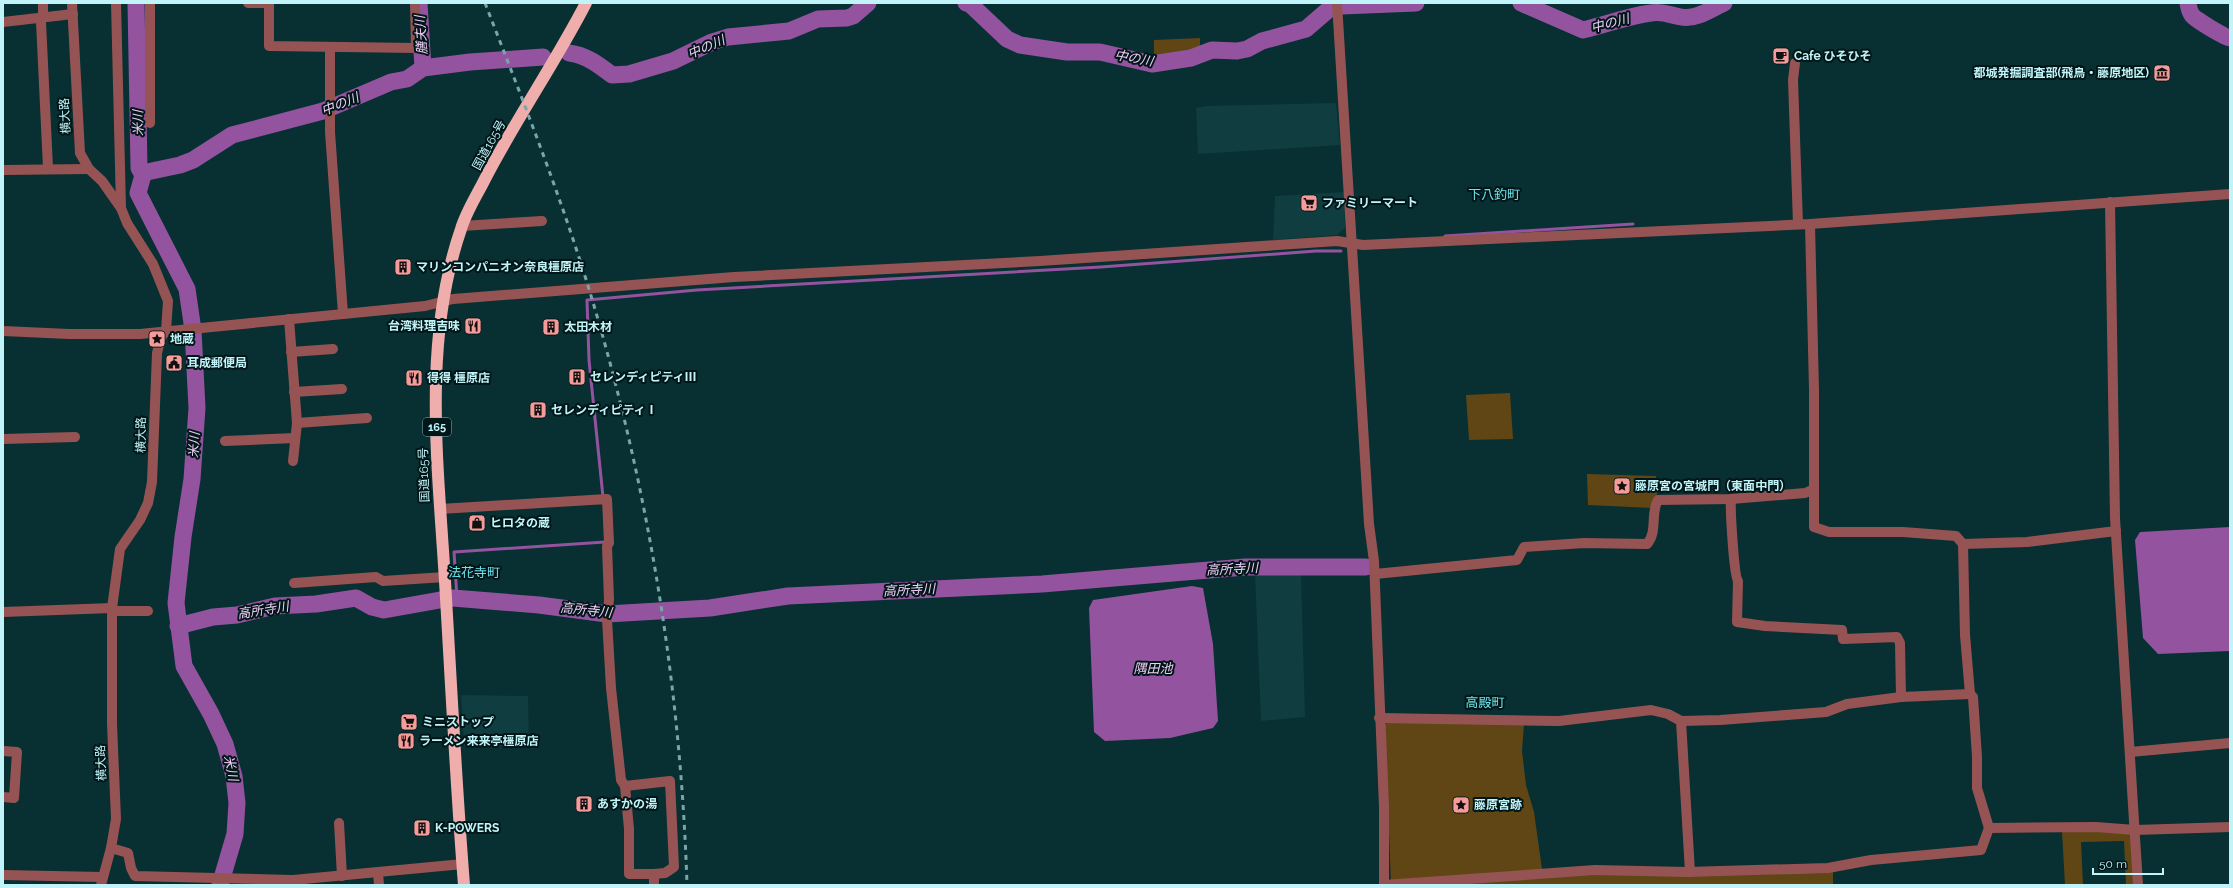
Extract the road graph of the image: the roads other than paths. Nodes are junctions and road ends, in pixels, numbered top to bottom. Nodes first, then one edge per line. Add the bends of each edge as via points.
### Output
1 (43, 3) edge
2 (72, 3) edge
3 (116, 3) edge
4 (150, 3) edge
5 (248, 3) edge
6 (269, 3) edge
7 (415, 3) edge
8 (586, 3) edge
9 (1337, 3) edge
10 (73, 14) junction
11 (44, 16) junction
12 (3, 22) edge
13 (330, 48) junction
14 (1795, 63) dead end
15 (150, 124) dead end
16 (48, 168) junction
17 (89, 169) junction
18 (3, 170) edge
19 (2230, 194) edge
20 (2110, 202) junction
21 (121, 208) junction
22 (542, 221) dead end
23 (1798, 224) junction
24 (1810, 224) junction
25 (462, 226) junction
26 (1352, 243) junction
27 (441, 302) junction
28 (343, 314) junction
29 (289, 319) junction
30 (3, 331) edge
31 (166, 331) junction
32 (333, 349) dead end
33 (291, 352) junction
34 (342, 389) dead end
35 (294, 392) junction
36 (368, 418) dead end
37 (296, 423) junction
38 (74, 437) dead end
39 (295, 438) junction
40 (3, 439) edge
41 (225, 441) dead end
42 (293, 461) dead end
43 (1812, 490) junction
44 (1731, 498) junction
45 (440, 509) junction
46 (2116, 531) junction
47 (1963, 544) junction
48 (1375, 574) junction
49 (445, 577) junction
50 (294, 583) dead end
51 (112, 610) junction
52 (148, 611) dead end
53 (3, 612) edge
54 (1970, 694) junction
55 (1901, 697) junction
56 (1379, 718) junction
57 (1681, 721) junction
58 (2230, 743) edge
59 (3, 751) edge
60 (2130, 752) junction
61 (625, 786) junction
62 (3, 797) edge
63 (339, 823) dead end
64 (2230, 827) edge
65 (1990, 828) junction
66 (2135, 830) junction
67 (111, 848) junction
68 (463, 864) junction
69 (1690, 872) junction
70 (378, 873) junction
71 (654, 874) junction
72 (3, 875) edge
73 (342, 876) junction
74 (102, 881) edge
75 (243, 882) edge
76 (292, 882) edge
77 (379, 885) edge
78 (464, 885) edge
79 (654, 885) edge
80 (1384, 885) edge
81 (2138, 885) edge

1 - 11 street
2 - 10 street, 横大路
3 - 21 street
4 - 15 street
5 - 6 street
6 - 13 street via 269,46
7 - 13 street via 416,48
8 - 25 highway, 国道165号 / 165 via 497,157
9 - 26 street
10 - 11 street
10 - 17 street, 横大路 via 80,153
11 - 12 street
11 - 16 street via 41,22
13 - 28 street via 330,132
14 - 23 street via 1793,80
16 - 17 street
16 - 18 street
17 - 21 street, 横大路 via 102,181
19 - 20 street
20 - 24 street
20 - 46 street
21 - 31 street, 横大路 via 127,223 153,264 168,301
22 - 25 street
23 - 24 street
23 - 26 street
24 - 43 street via 1814,390
25 - 27 highway, 国道165号 / 165
26 - 27 street via 1337,241 1040,261 734,277
26 - 48 street via 1369,524
27 - 28 street
27 - 45 highway, 国道165号 / 165 via 437,364
28 - 29 street
29 - 31 street
29 - 33 street
30 - 31 street via 69,334 140,334
31 - 51 street, 横大路 via 161,337 158,353 152,482 148,504 120,549
32 - 33 street
33 - 35 street
34 - 35 street
35 - 37 street
36 - 37 street
37 - 39 street
38 - 40 street
39 - 41 street
39 - 42 street
43 - 44 street via 1805,493
43 - 47 street via 1814,527 1829,532 1903,532 1956,536
44 - 48 street via 1658,500 1655,506 1652,538 1647,544 1584,543 1524,547 1517,560
44 - 55 street via 1733,559 1739,594 1737,622 1842,630 1843,639 1897,638 1900,643
45 - 49 highway, 国道165号 / 165
45 - 61 street via 607,499 607,614 612,696 621,780
46 - 47 street via 2027,542
46 - 60 street
47 - 54 street via 1965,635
48 - 56 street
49 - 50 street via 383,582 376,577
49 - 68 highway, 国道165号 / 165
51 - 52 street
51 - 53 street
51 - 67 street, 横大路 via 112,724 116,819
54 - 55 street
54 - 65 street via 1973,698 1975,723 1977,788
55 - 57 street via 1847,704 1826,712 1755,719
56 - 57 street via 1559,721 1651,710 1668,714
56 - 80 street via 1384,807
57 - 69 street
58 - 60 street
59 - 62 street via 17,752 14,798
60 - 66 street
61 - 71 street via 630,874
61 - 71 street via 670,781 674,867 665,873
63 - 73 street
64 - 66 street
65 - 66 street via 2096,827
65 - 69 street via 1981,850 1878,859 1828,868
66 - 81 street
67 - 74 street, 横大路
67 - 75 street via 128,853 134,876 232,879
68 - 70 street
68 - 78 highway, 国道165号 / 165
69 - 80 street via 1595,870
70 - 73 street
70 - 77 street
71 - 79 street
72 - 74 street
73 - 76 street
75 - 76 street

